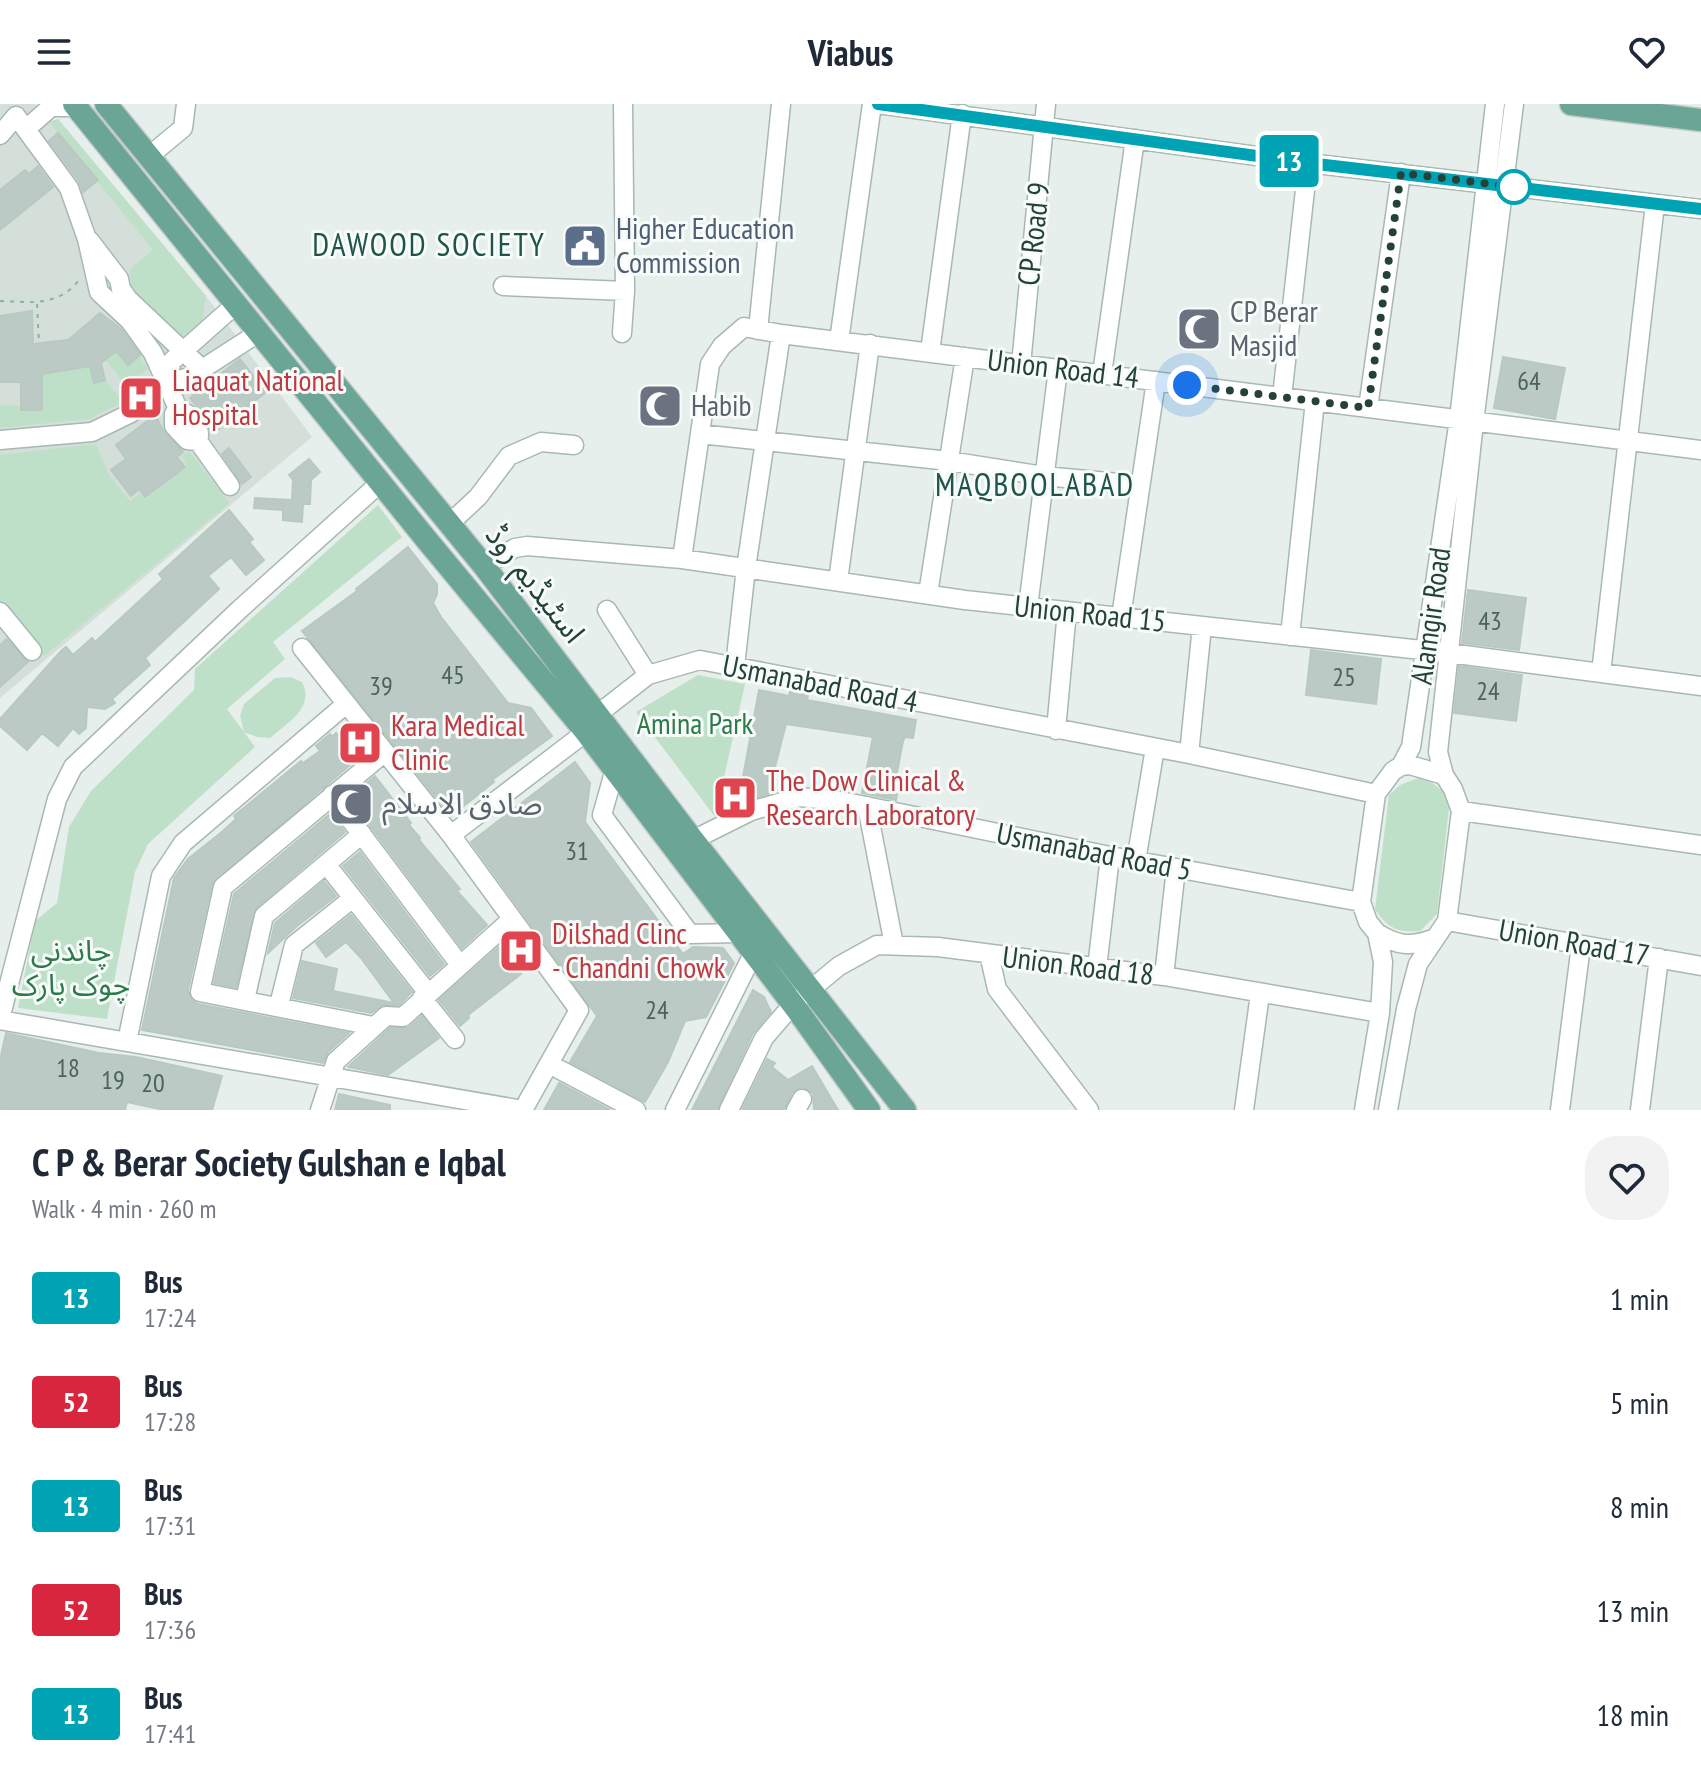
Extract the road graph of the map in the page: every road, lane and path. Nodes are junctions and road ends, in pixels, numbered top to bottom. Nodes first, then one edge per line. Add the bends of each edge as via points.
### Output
1 (106, 104) edge
2 (186, 104) edge
3 (623, 104) edge
4 (781, 104) edge
5 (872, 104) edge
6 (878, 104) edge
7 (1046, 104) edge
8 (1495, 104) edge
9 (1514, 104) edge
10 (1571, 104) edge
11 (75, 105) edge
12 (1632, 108) edge
13 (962, 114) junction
14 (24, 116) edge
15 (1701, 120) edge
16 (1045, 127) junction
17 (0, 135) edge
18 (1135, 139) junction
19 (148, 157) junction
20 (1308, 163) junction
21 (1401, 173) junction
22 (1494, 184) junction
23 (1655, 204) junction
24 (1701, 209) edge
25 (87, 239) junction
26 (91, 262) junction
27 (503, 286) dead end
28 (108, 290) junction
29 (625, 291) junction
30 (262, 296) junction
31 (0, 301) edge
32 (37, 303) junction
33 (238, 309) junction
34 (758, 330) junction
35 (258, 333) junction
36 (622, 333) dead end
37 (781, 334) junction
38 (839, 341) junction
39 (39, 344) dead end
40 (870, 344) junction
41 (183, 349) junction
42 (930, 352) junction
43 (965, 357) junction
44 (1021, 365) junction
45 (202, 369) junction
46 (1058, 369) junction
47 (1102, 374) junction
48 (1156, 381) junction
49 (166, 383) junction
50 (150, 396) junction
51 (1282, 397) junction
52 (1315, 401) junction
53 (1368, 408) junction
54 (176, 415) junction
55 (1467, 421) junction
56 (700, 434) junction
57 (0, 440) edge
58 (765, 441) junction
59 (1627, 441) junction
60 (574, 445) dead end
61 (1701, 450) edge
62 (856, 452) junction
63 (949, 461) junction
64 (1044, 476) junction
65 (380, 483) junction
66 (1140, 485) junction
67 (230, 486) dead end
68 (449, 524) junction
69 (682, 559) junction
70 (484, 566) junction
71 (746, 568) junction
72 (838, 581) junction
73 (928, 594) junction
74 (1028, 607) junction
75 (607, 610) dead end
76 (1067, 611) junction
77 (2, 617) edge
78 (1121, 617) junction
79 (1202, 626) junction
80 (1290, 636) junction
81 (302, 648) dead end
82 (32, 651) dead end
83 (1426, 651) junction
84 (1449, 653) junction
85 (735, 666) junction
86 (1601, 673) junction
87 (648, 675) junction
88 (1701, 686) edge
89 (346, 704) junction
90 (592, 723) junction
91 (1056, 730) junction
92 (1155, 748) junction
93 (385, 752) junction
94 (1189, 754) junction
95 (1401, 766) junction
96 (615, 769) junction
97 (1444, 775) junction
98 (1376, 794) junction
99 (332, 795) junction
100 (867, 806) junction
101 (1461, 811) junction
102 (362, 834) junction
103 (451, 835) junction
104 (693, 840) junction
105 (1701, 843) edge
106 (1110, 856) junction
107 (1136, 861) junction
108 (326, 864) junction
109 (1176, 868) junction
110 (353, 898) junction
111 (1361, 902) junction
112 (512, 919) junction
113 (1447, 921) junction
114 (739, 933) junction
115 (1377, 933) junction
116 (1433, 939) junction
117 (894, 945) junction
118 (1581, 945) junction
119 (754, 952) junction
120 (989, 954) junction
121 (1659, 958) junction
122 (460, 965) junction
123 (1701, 966) edge
124 (1097, 968) junction
125 (1164, 976) junction
126 (1260, 994) junction
127 (425, 996) junction
128 (801, 996) junction
129 (245, 1000) junction
130 (279, 1005) junction
131 (1380, 1013) junction
132 (0, 1019) edge
133 (373, 1026) junction
134 (455, 1039) dead end
135 (127, 1042) junction
136 (549, 1064) junction
137 (329, 1078) junction
138 (320, 1110) edge
139 (636, 1110) edge
140 (675, 1110) edge
141 (729, 1110) edge
142 (869, 1110) edge
143 (905, 1110) edge
144 (1089, 1110) edge
145 (1244, 1110) edge
146 (1364, 1110) edge
147 (1388, 1110) edge
148 (1560, 1110) edge
149 (1640, 1110) edge

1 - 19 main road, اسٹیڈیم روڈ
2 - 19 street via 183,128
3 - 29 street
4 - 34 street
5 - 38 street
6 - 13 street
7 - 16 street, CP Road 9
8 - 22 street, Alamgir Road
9 - 22 street, Alamgir Road
10 - 12 main road
11 - 14 street
11 - 33 main road, اسٹیڈیم روڈ
12 - 15 main road
13 - 16 street
13 - 42 street
14 - 17 street
14 - 25 street via 66,182
16 - 18 street
16 - 44 street, CP Road 9
18 - 20 street
18 - 47 street
19 - 30 main road, اسٹیڈیم روڈ
20 - 21 street
20 - 51 street
21 - 22 street
21 - 53 street
22 - 23 street
22 - 55 street, Alamgir Road
23 - 24 street
23 - 59 street
25 - 26 street
25 - 28 street via 119,279
26 - 28 street
26 - 32 path via 66,293
27 - 29 street
28 - 41 street
28 - 49 street via 153,353
29 - 36 street
30 - 33 main road
30 - 68 main road, اسٹیڈیم روڈ
31 - 32 path
32 - 39 path
33 - 35 main road, اسٹیڈیم روڈ
33 - 41 street
34 - 37 street, Union Road 14
34 - 56 street via 744,327 710,364
35 - 45 street
35 - 65 main road, اسٹیڈیم روڈ
37 - 38 street, Union Road 14
37 - 58 street
38 - 40 street, Union Road 14
40 - 42 street, Union Road 14
40 - 62 street
41 - 45 street
41 - 49 street via 169,367
42 - 43 street, Union Road 14
43 - 44 street, Union Road 14
43 - 63 street
44 - 46 street, Union Road 14
45 - 49 street
46 - 47 street, Union Road 14
46 - 64 street
47 - 48 street, Union Road 14
48 - 51 street, Union Road 14
48 - 66 street
49 - 50 street
49 - 54 street
50 - 54 street
50 - 57 street via 131,413 92,432
51 - 52 street, Union Road 14
52 - 53 street, Union Road 14
52 - 80 street
53 - 55 street, Union Road 14
54 - 67 street via 180,435 198,441
55 - 59 street, Union Road 14
55 - 83 street, Alamgir Road
55 - 84 street, Alamgir Road
56 - 58 street
56 - 69 street
58 - 62 street
58 - 71 street
59 - 61 street, Union Road 14
59 - 86 street
60 - 68 street via 541,442 509,456
62 - 63 street
62 - 72 street
63 - 64 street
63 - 73 street
64 - 66 street
64 - 74 street
65 - 90 main road, اسٹیڈیم روڈ
65 - 132 street via 73,767 57,799
66 - 78 street
68 - 70 main road, اسٹیڈیم روڈ
69 - 70 street, Union Road 15 via 527,546
69 - 71 street, Union Road 15
70 - 90 main road, اسٹیڈیم روڈ
71 - 72 street, Union Road 15
71 - 85 street
72 - 73 street, Union Road 15
73 - 74 street, Union Road 15
74 - 76 street, Union Road 15
75 - 87 street
76 - 78 street, Union Road 15
76 - 91 street
77 - 82 street
78 - 79 street, Union Road 15
79 - 80 street, Union Road 15
79 - 94 street
80 - 83 street, Union Road 15
81 - 89 street
83 - 84 street, Union Road 15
83 - 95 street, Alamgir Road via 1411,747
84 - 86 street, Union Road 15
84 - 97 street, Alamgir Road via 1438,752
85 - 87 street, Usmanabad Road 4 via 700,660
85 - 91 street, Usmanabad Road 4
86 - 88 street, Union Road 15
87 - 90 street, Usmanabad Road 4
89 - 93 street
89 - 135 street via 183,843 161,876
90 - 96 main road, اسٹیڈیم روڈ
90 - 103 street, Usmanabad Road 4
90 - 104 main road, اسٹیڈیم روڈ
91 - 92 street, Usmanabad Road 4
92 - 94 street, Usmanabad Road 4
92 - 107 street
93 - 99 street
93 - 103 street
94 - 98 street, Usmanabad Road 4
95 - 97 street
95 - 98 street, Alamgir Road
96 - 114 main road, اسٹیڈیم روڈ
96 - 114 street via 602,815 690,934
97 - 101 street, Alamgir Road
98 - 111 street
99 - 102 street
99 - 129 street via 223,887 200,992
100 - 104 street, Usmanabad Road 5 via 799,797 751,811
100 - 106 street, Usmanabad Road 5
100 - 117 street
101 - 105 street
101 - 113 street
102 - 108 street
102 - 122 street
103 - 112 street
104 - 128 main road, اسٹیڈیم روڈ
106 - 107 street, Usmanabad Road 5
106 - 124 street
107 - 109 street, Usmanabad Road 5
108 - 110 street
108 - 129 street via 264,916
109 - 111 street, Usmanabad Road 5
109 - 125 street
110 - 127 street
110 - 130 street via 294,945
111 - 115 street
112 - 122 street
112 - 136 street via 579,1010
113 - 116 street
113 - 118 street, Union Road 17
114 - 119 main road, اسٹیڈیم روڈ
115 - 116 street via 1410,947
115 - 131 street via 1383,962
116 - 147 street via 1418,964 1406,1009
117 - 120 street, Union Road 18
117 - 128 street, Union Road 18 via 877,945
118 - 121 street, Union Road 17
118 - 148 street
119 - 128 main road, اسٹیڈیم روڈ
119 - 140 street
120 - 124 street, Union Road 18
120 - 144 street via 997,989
121 - 123 street, Union Road 17
121 - 149 street
122 - 127 street
124 - 125 street, Union Road 18
125 - 126 street, Union Road 18
126 - 131 street, Union Road 18
126 - 145 street
127 - 133 street via 403,1017 386,1016
127 - 134 street
128 - 141 street, Union Road 18 via 764,1038
128 - 142 main road, اسٹیڈیم روڈ
128 - 143 main road, اسٹیڈیم روڈ
129 - 130 street
130 - 133 street
131 - 146 street
132 - 135 street
133 - 137 street via 336,1061
135 - 137 street
136 - 137 street via 523,1110
136 - 139 street
137 - 138 street

